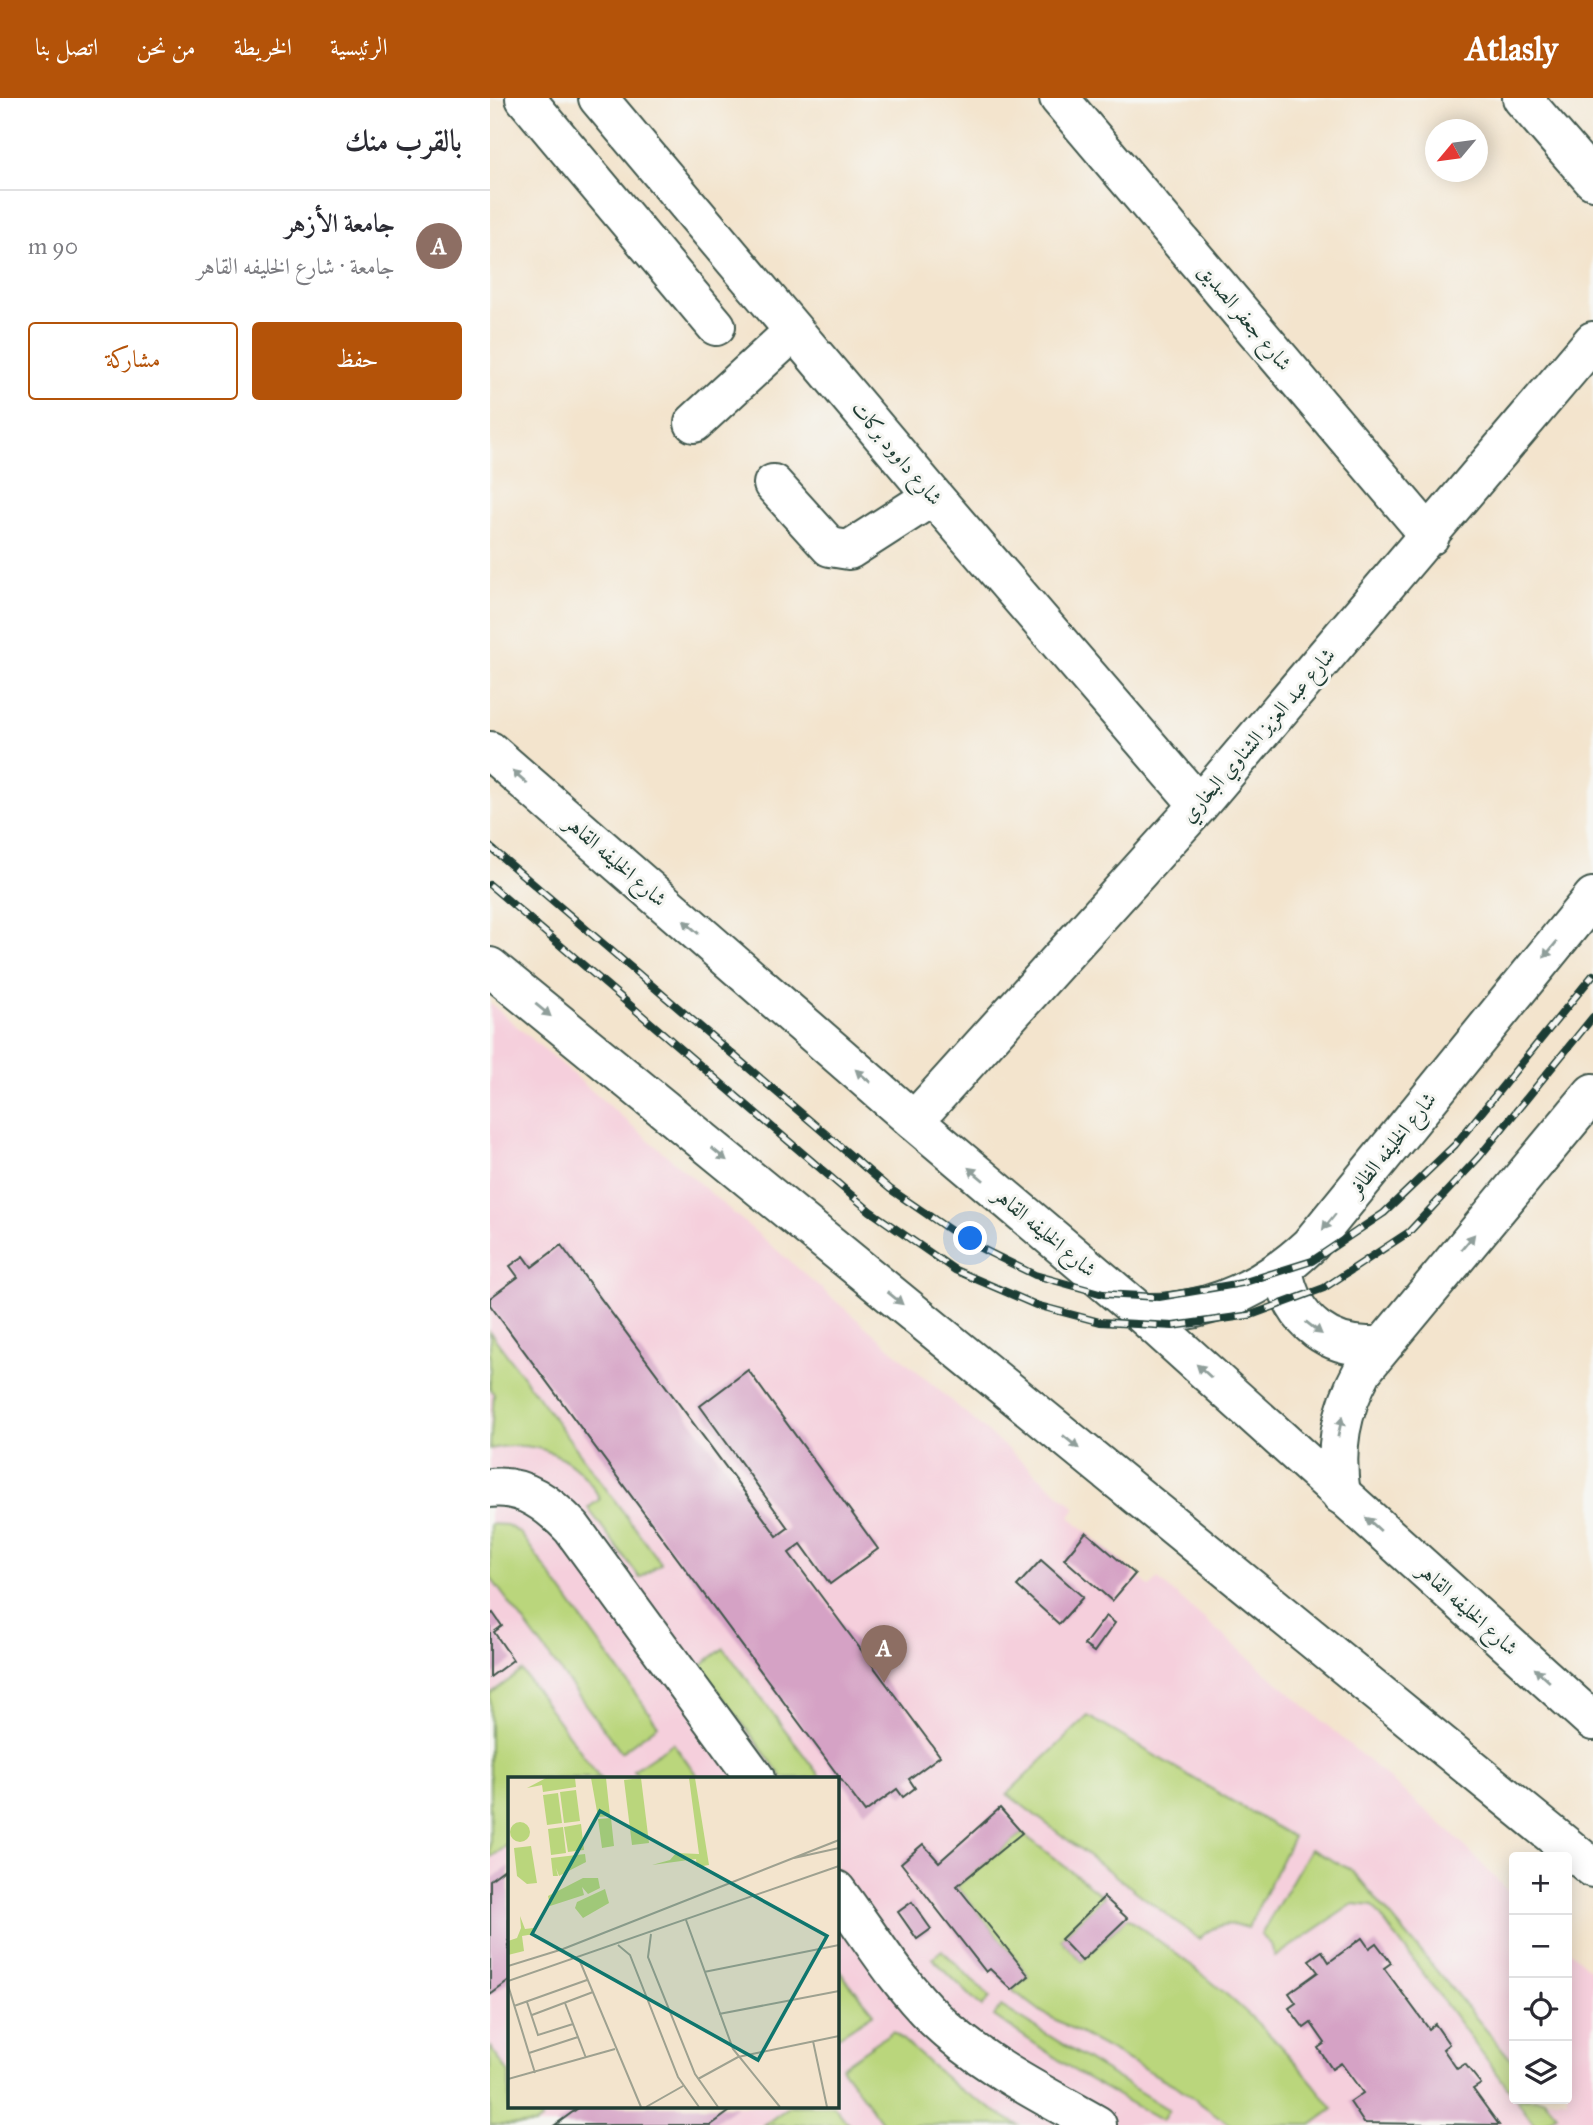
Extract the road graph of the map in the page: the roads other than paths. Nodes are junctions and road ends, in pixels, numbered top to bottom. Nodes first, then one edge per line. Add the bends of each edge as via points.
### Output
1 (525, 98) edge
2 (598, 98) edge
3 (1059, 98) edge
4 (1522, 98) edge
5 (1593, 180) edge
6 (716, 326) dead end
7 (794, 331) junction
8 (1593, 341) edge
9 (694, 423) dead end
10 (773, 484) dead end
11 (933, 496) junction
12 (1430, 536) junction
13 (490, 751) edge
14 (1199, 805) junction
15 (1593, 897) edge
16 (490, 967) edge
17 (1585, 1117) edge
18 (914, 1121) junction
19 (1283, 1270) junction
20 (1141, 1313) junction
21 (1384, 1345) junction
22 (490, 1488) edge
23 (1341, 1495) junction
24 (1590, 1711) edge
25 (754, 1777) edge
26 (1593, 1868) edge
27 (838, 1893) edge
28 (1097, 2125) edge

1 - 6 street
2 - 7 street, شارع داوود بركات
3 - 12 street, شارع جعفر الصديق
4 - 5 street
7 - 9 street
7 - 11 street, شارع داوود بركات
8 - 12 street, شارع عبد العزيز الشناوي البخاري
10 - 11 street via 830,547 839,550 849,550
11 - 14 street, شارع داوود بركات
12 - 14 street, شارع عبد العزيز الشناوي البخاري
18 -> 13 street, شارع الخليفه القاهر
14 - 18 street, شارع عبد العزيز الشناوي البخاري
15 -> 19 street, شارع الخليفه الظافر via 1310,1245
16 -> 26 street
21 -> 17 street
20 -> 18 street, شارع الخليفه القاهر
19 - 20 street, شارع الخليفه الظافر via 1222,1302 1167,1314
19 -> 21 street via 1292,1304 1316,1331 1348,1345
23 -> 20 street, شارع الخليفه القاهر
23 -> 21 street via 1336,1466 1343,1414 1363,1370
22 - 25 street via 527,1493 552,1507 572,1528
24 -> 23 street, شارع الخليفه القاهر
27 - 28 street via 912,1993 953,2035 981,2057

